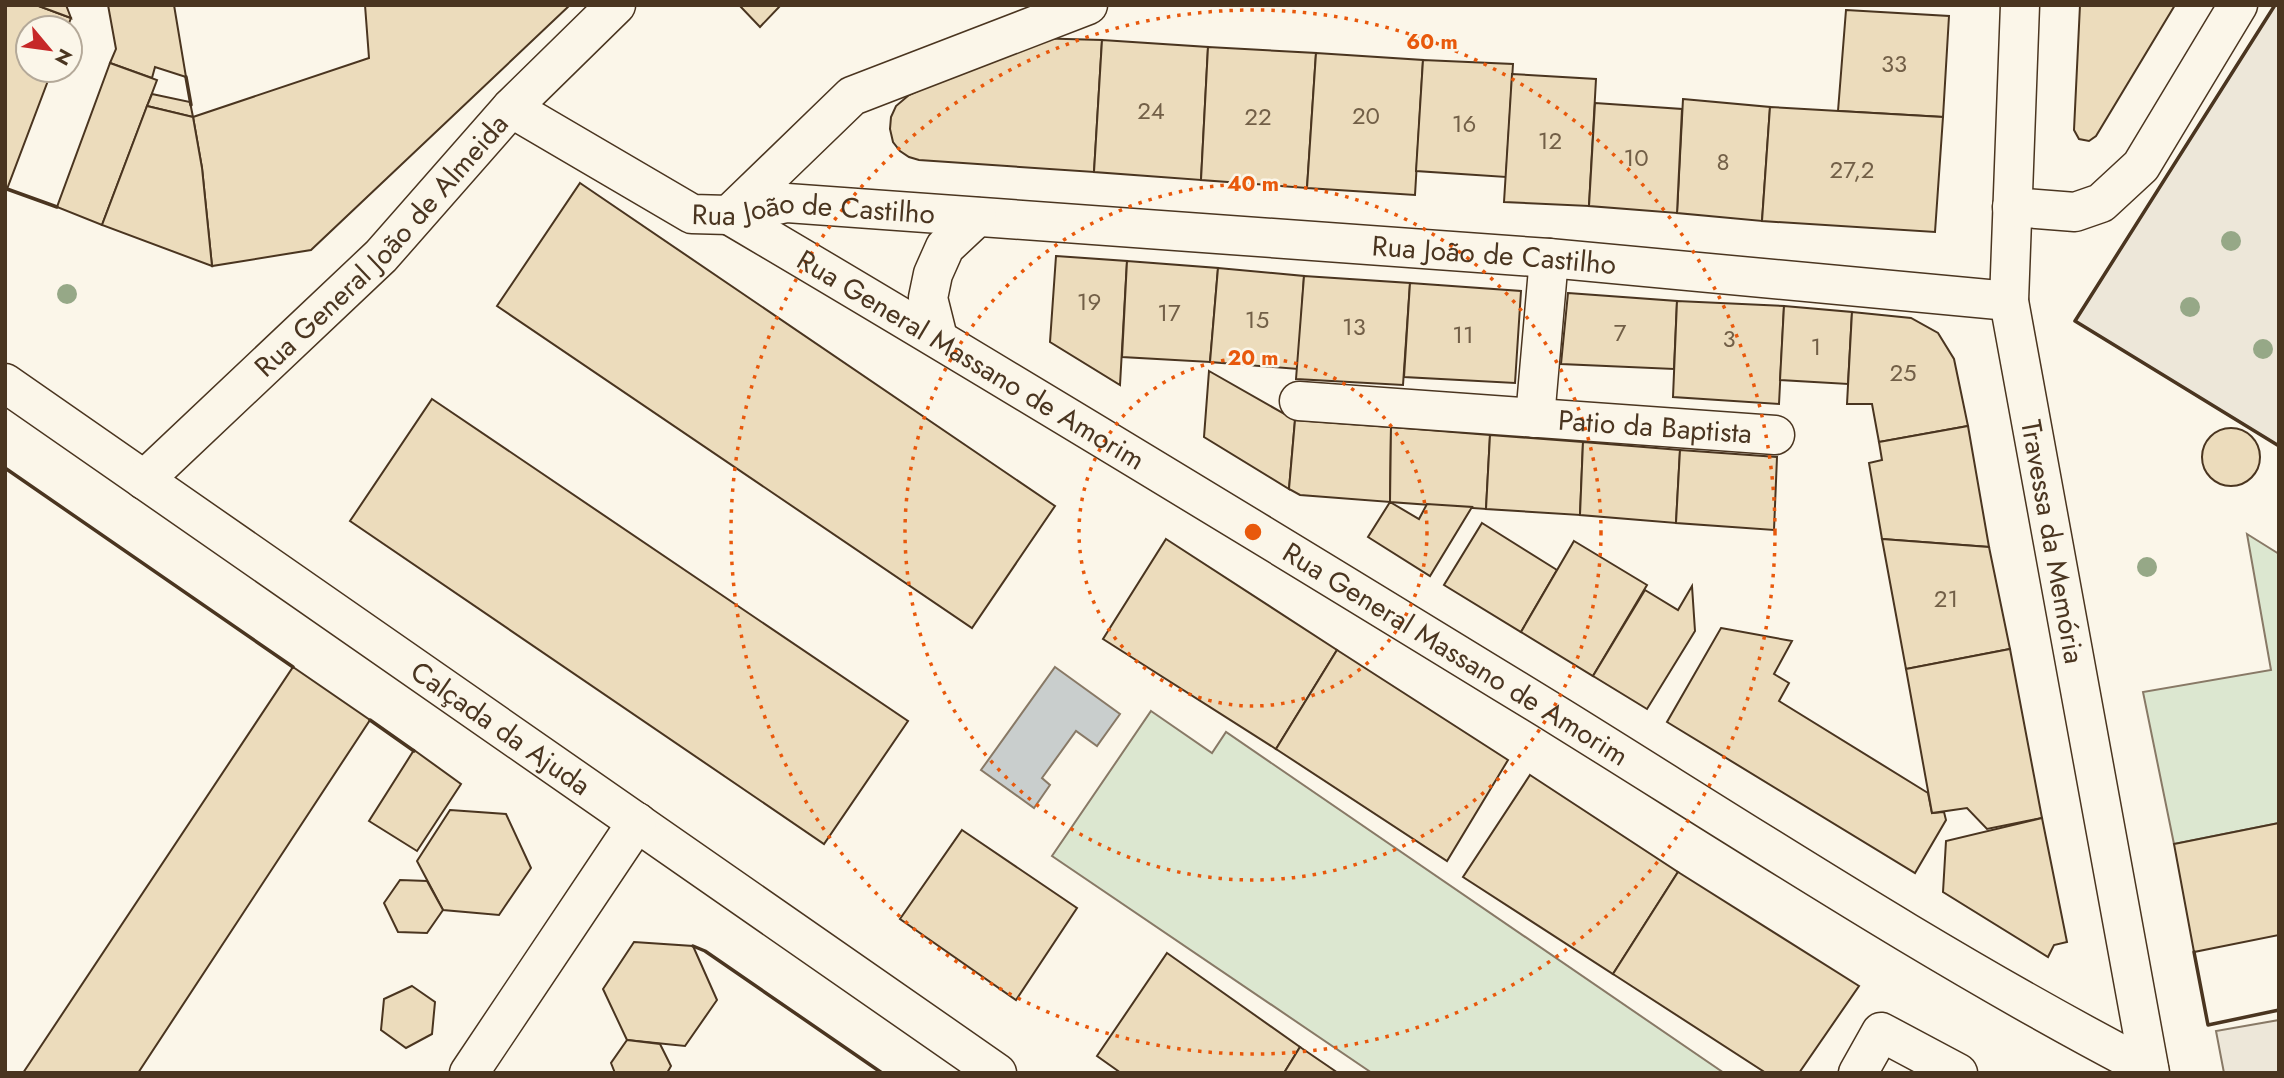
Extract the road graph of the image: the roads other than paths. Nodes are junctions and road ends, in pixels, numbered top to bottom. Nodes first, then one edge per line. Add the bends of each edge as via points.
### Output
1 (616, 5) edge
2 (1088, 5) edge
3 (2020, 5) edge
4 (2238, 5) edge
5 (512, 108) junction
6 (2012, 207) junction
7 (729, 215) junction
8 (977, 217) junction
9 (1549, 258) junction
10 (2009, 301) junction
11 (938, 338) junction
12 (5, 383) edge
13 (1299, 401) dead end
14 (1535, 418) junction
15 (1775, 435) dead end
16 (144, 480) junction
17 (637, 822) junction
18 (2149, 1071) edge
19 (469, 1073) edge
20 (997, 1073) edge
21 (1858, 1073) edge
22 (1958, 1073) edge

1 - 5 street, Rua General João de Almeida
2 - 7 street via 852,96
3 - 6 street, Travessa da Memória
4 - 6 street via 2141,166 2101,203 2075,212
5 - 7 street, Rua João de Castilho via 692,214
5 - 16 street, Rua General João de Almeida via 381,256
6 - 10 street, Travessa da Memória
7 - 8 street, Rua João de Castilho via 787,203
7 - 11 street, Rua General Massano de Amorim
8 - 9 street, Rua João de Castilho
8 - 11 street, Rua João de Castilho via 945,247 933,274 928,298
9 - 10 street, Rua João de Castilho
9 - 14 street, Patio da Baptista
10 - 18 street, Travessa da Memória
11 - 18 street, Rua General Massano de Amorim via 1922,942
12 - 16 street, Calçada da Ajuda
13 - 14 street, Patio da Baptista
14 - 15 street, Patio da Baptista
16 - 17 street, Calçada da Ajuda
17 - 19 street
17 - 20 street, Calçada da Ajuda
21 - 22 street via 1881,1032

